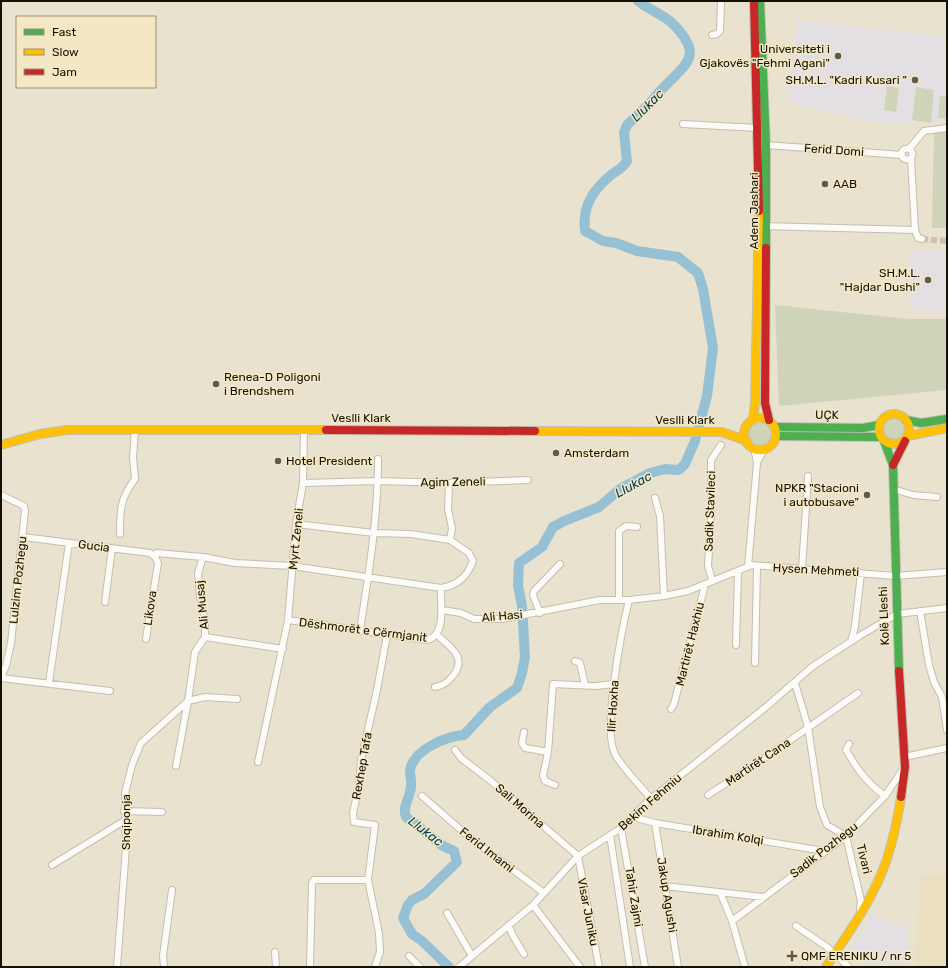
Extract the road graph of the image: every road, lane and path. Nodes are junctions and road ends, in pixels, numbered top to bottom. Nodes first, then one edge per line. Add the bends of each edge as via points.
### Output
1 (721, 1) edge
2 (754, 1) edge
3 (760, 1) edge
4 (712, 35) dead end
5 (683, 124) dead end
6 (758, 128) junction
7 (947, 128) edge
8 (766, 145) junction
9 (909, 149) junction
10 (902, 156) junction
11 (911, 159) junction
12 (763, 226) junction
13 (915, 230) junction
14 (922, 240) dead end
15 (906, 420) junction
16 (947, 420) edge
17 (750, 422) junction
18 (772, 424) junction
19 (879, 425) junction
20 (947, 428) edge
21 (135, 429) junction
22 (304, 430) junction
23 (722, 432) junction
24 (776, 436) junction
25 (906, 438) junction
26 (882, 439) junction
27 (747, 442) junction
28 (1, 445) edge
29 (721, 445) dead end
30 (754, 448) junction
31 (764, 449) junction
32 (378, 459) dead end
33 (758, 463) junction
34 (893, 465) junction
35 (808, 476) dead end
36 (378, 480) junction
37 (528, 480) dead end
38 (303, 483) junction
39 (449, 483) junction
40 (893, 489) junction
41 (1, 495) edge
42 (937, 497) dead end
43 (655, 498) dead end
44 (296, 524) junction
45 (637, 526) dead end
46 (374, 533) junction
47 (120, 534) dead end
48 (23, 537) junction
49 (450, 540) junction
50 (69, 544) junction
51 (112, 548) junction
52 (155, 557) junction
53 (203, 557) junction
54 (560, 564) dead end
55 (292, 566) junction
56 (748, 567) junction
57 (757, 567) junction
58 (802, 569) junction
59 (738, 571) junction
60 (947, 572) edge
61 (861, 573) junction
62 (895, 576) junction
63 (368, 578) junction
64 (712, 580) junction
65 (705, 585) junction
66 (441, 588) junction
67 (664, 596) junction
68 (620, 599) junction
69 (629, 600) junction
70 (105, 602) dead end
71 (947, 608) edge
72 (442, 610) junction
73 (920, 611) junction
74 (537, 613) junction
75 (897, 614) junction
76 (288, 620) junction
77 (360, 630) junction
78 (387, 635) junction
79 (437, 635) junction
80 (205, 637) junction
81 (146, 639) dead end
82 (851, 642) junction
83 (736, 646) dead end
84 (283, 649) junction
85 (575, 661) dead end
86 (755, 663) dead end
87 (1, 677) edge
88 (49, 683) junction
89 (795, 683) junction
90 (585, 684) junction
91 (613, 684) junction
92 (435, 687) dead end
93 (110, 691) dead end
94 (858, 693) dead end
95 (236, 699) dead end
96 (188, 701) junction
97 (673, 706) dead end
98 (808, 727) junction
99 (947, 730) edge
100 (524, 732) dead end
101 (849, 744) dead end
102 (947, 748) edge
103 (455, 750) dead end
104 (548, 752) junction
105 (904, 757) junction
106 (258, 762) dead end
107 (176, 766) dead end
108 (905, 767) junction
109 (555, 785) dead end
110 (708, 795) dead end
111 (422, 796) dead end
112 (885, 796) junction
113 (651, 799) junction
114 (124, 811) junction
115 (162, 812) dead end
116 (633, 817) junction
117 (124, 821) junction
118 (654, 823) junction
119 (621, 828) junction
120 (610, 835) junction
121 (846, 836) junction
122 (824, 851) junction
123 (578, 856) junction
124 (52, 865) dead end
125 (368, 880) junction
126 (665, 886) junction
127 (172, 890) dead end
128 (720, 892) junction
129 (544, 893) junction
130 (763, 897) junction
131 (533, 905) junction
132 (447, 913) dead end
133 (858, 918) junction
134 (732, 921) junction
135 (509, 926) junction
136 (796, 926) dead end
137 (275, 952) dead end
138 (524, 954) dead end
139 (835, 954) junction
140 (409, 956) dead end
141 (472, 956) junction
142 (117, 967) edge
143 (164, 967) edge
144 (276, 967) edge
145 (310, 967) edge
146 (375, 967) edge
147 (420, 967) edge
148 (459, 967) edge
149 (580, 967) edge
150 (599, 967) edge
151 (630, 967) edge
152 (645, 967) edge
153 (678, 967) edge
154 (745, 967) edge
155 (826, 967) edge
156 (849, 967) edge

1 - 4 street via 720,31
2 - 6 main road
3 - 8 main road, Adem Jashari
5 - 6 street
6 - 12 main road
7 - 9 street via 924,131
8 - 10 street, Ferid Domi
8 - 12 main road, Adem Jashari
9 - 10 street via 904,150
9 - 11 street via 913,153
10 - 11 street via 906,160
11 - 13 street
12 - 13 street
12 - 17 main road via 755,402
12 - 18 main road, Adem Jashari via 764,403
13 - 14 street
15 - 16 main road, UÇK
15 - 19 main road, UÇK via 891,414 885,416
15 - 25 main road via 909,430
17 - 18 main road via 761,418
17 - 23 main road, Veslli Klark
17 - 27 main road via 745,432
18 - 19 main road, UÇK via 863,428
18 - 24 main road
19 - 26 main road
20 - 25 main road, UÇK
21 - 22 main road, Veslli Klark
21 - 28 main road, Veslli Klark via 67,430 40,434
21 - 47 street via 135,479 124,496 120,511
22 - 23 main road, Veslli Klark
22 - 38 street, Myrt Zeneli
23 - 27 main road, Veslli Klark
24 - 26 main road, UÇK
24 - 31 main road via 772,444
25 - 26 main road, UÇK via 894,445
25 - 34 main road
26 - 34 main road
27 - 30 main road
29 - 64 street, Sadik Stavileci via 711,460 710,467 711,518 708,566
30 - 31 main road
30 - 33 street
31 - 33 street
32 - 36 street
33 - 56 street
34 - 40 main road, Kolë Lleshi
35 - 58 street
36 - 38 street, Agim Zeneli
36 - 39 street, Agim Zeneli
36 - 46 street
37 - 39 street, Agim Zeneli
38 - 44 street, Myrt Zeneli
39 - 49 street via 448,509 452,528
40 - 42 street via 913,495
40 - 62 main road, Kolë Lleshi
41 - 48 street, Lulzim Pozhegu via 24,506
43 - 67 street via 660,516
44 - 46 street
44 - 55 street, Myrt Zeneli
45 - 68 street via 626,526 619,531
46 - 49 street via 411,534
46 - 63 street
48 - 50 street, Gucia
48 - 87 street, Lulzim Pozhegu via 11,643
49 - 66 street via 469,554 473,561 468,572 458,583
50 - 51 street, Gucia
50 - 88 street
51 - 52 street, Gucia
51 - 70 street
52 - 53 street via 156,553
52 - 81 street, Likova via 157,566
53 - 55 street via 235,563
53 - 80 street, Ali Musaj via 198,573 200,597 206,620
54 - 74 street via 534,591
55 - 63 street
55 - 76 street, Myrt Zeneli
56 - 57 street, Hysen Mehmeti
56 - 59 street, Hysen Mehmeti
57 - 58 street, Hysen Mehmeti
57 - 86 street
58 - 61 street, Hysen Mehmeti
59 - 64 street, Hysen Mehmeti
59 - 83 street
60 - 62 street
61 - 62 street, Hysen Mehmeti
61 - 82 street
62 - 75 main road, Kolë Lleshi
63 - 66 street
63 - 77 street
64 - 65 street, Hysen Mehmeti
65 - 67 street, Hysen Mehmeti
65 - 97 street, Martirët Haxhiu
66 - 72 street, Dëshmorët e Cërmjanit
67 - 69 street, Hysen Mehmeti
68 - 69 street, Hysen Mehmeti
68 - 74 street, Hysen Mehmeti via 600,600
69 - 91 street, Ilir Hoxha
71 - 73 street
72 - 74 street, Ali Hasi via 461,613 474,619 502,619
72 - 79 street, Dëshmorët e Cërmjanit
73 - 75 street
73 - 99 street via 929,665 942,697
75 - 82 street, Bekim Fehmiu
75 - 105 main road, Kolë Lleshi
76 - 77 street, Dëshmorët e Cërmjanit
76 - 84 street, Myrt Zeneli
77 - 78 street, Dëshmorët e Cërmjanit
78 - 79 street, Dëshmorët e Cërmjanit via 426,640
78 - 125 street, Rexhep Tafa via 361,760 353,813 354,822 375,826
79 - 92 street via 457,655 459,662 457,671 450,680
80 - 84 street
80 - 96 street via 194,652
82 - 89 street, Bekim Fehmiu via 813,666
84 - 106 street, Myrt Zeneli
85 - 90 street via 580,663
87 - 88 street
88 - 93 street
89 - 98 street, Tivari
89 - 113 street, Bekim Fehmiu
90 - 91 street
90 - 104 street via 555,683 552,686
91 - 113 street, Ilir Hoxha via 611,740 614,753
94 - 98 street
95 - 96 street via 205,697
96 - 107 street
96 - 114 street, Shqiponja via 141,743 125,793
98 - 110 street, Martirët Cana
98 - 121 street, Tivari via 820,807 827,825
100 - 104 street via 522,743 525,748
101 - 112 street via 846,750 862,776
102 - 105 street
103 - 123 street, Sali Morina via 461,758
104 - 109 street via 543,776 545,782
105 - 108 main road, Kolë Lleshi
108 - 112 street, Sadik Pozhegu
108 - 133 main road, Kolë Lleshi via 889,853 880,877
111 - 129 street, Ferid Imami
112 - 121 street, Sadik Pozhegu
113 - 116 street, Bekim Fehmiu
114 - 115 street
114 - 117 street, Shqiponja
116 - 118 street, Ibrahim Kolqi
116 - 119 street, Bekim Fehmiu
117 - 124 street
117 - 142 street, Shqiponja via 126,848
118 - 122 street, Ibrahim Kolqi
118 - 126 street, Jakup Agushi
119 - 120 street, Bekim Fehmiu
119 - 152 street, Tahir Zajmi
120 - 123 street, Bekim Fehmiu
120 - 151 street, Tahir Zajmi
121 - 122 street, Sadik Pozhegu
121 - 133 street, Tivari via 862,901
122 - 130 street, Sadik Pozhegu
123 - 129 street, Bekim Fehmiu
123 - 150 street, Visar Juniku
125 - 145 street via 312,882
125 - 146 street, Rexhep Tafa via 379,932 380,952
126 - 128 street
126 - 153 street, Jakup Agushi
127 - 143 street via 163,956
128 - 130 street
128 - 134 street
129 - 131 street, Bekim Fehmiu
130 - 134 street, Sadik Pozhegu
131 - 135 street, Bekim Fehmiu
131 - 149 street
132 - 141 street
133 - 139 main road, Tivari
134 - 154 street
135 - 138 street
135 - 141 street, Bekim Fehmiu
136 - 139 street
137 - 144 street
139 - 155 main road, Tivari
139 - 156 street
140 - 147 street
141 - 148 street, Bekim Fehmiu

